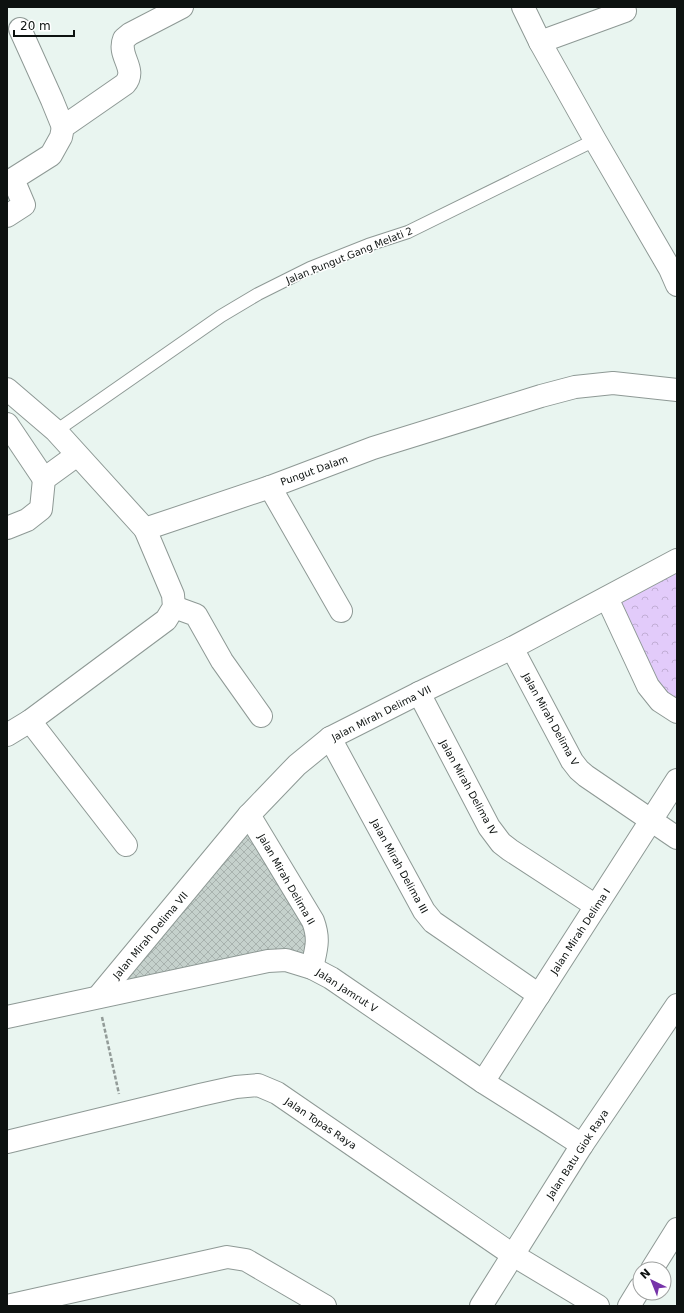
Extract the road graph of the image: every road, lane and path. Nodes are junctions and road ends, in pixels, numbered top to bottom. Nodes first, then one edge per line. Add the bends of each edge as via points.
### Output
1 (182, 7) edge
2 (523, 7) edge
3 (625, 11) dead end
4 (20, 28) dead end
5 (540, 42) junction
6 (63, 127) junction
7 (595, 140) junction
8 (7, 216) edge
9 (675, 273) edge
10 (7, 389) edge
11 (677, 390) edge
12 (7, 424) edge
13 (56, 431) junction
14 (77, 454) junction
15 (44, 479) junction
16 (270, 487) junction
17 (7, 528) edge
18 (145, 529) junction
19 (677, 560) edge
20 (607, 598) junction
21 (174, 607) junction
22 (341, 611) dead end
23 (512, 648) junction
24 (419, 693) junction
25 (677, 712) edge
26 (260, 716) dead end
27 (30, 721) junction
28 (7, 735) edge
29 (330, 738) junction
30 (677, 780) edge
31 (250, 815) junction
32 (651, 821) junction
33 (677, 838) edge
34 (126, 845) dead end
35 (596, 906) junction
36 (312, 968) junction
37 (539, 994) junction
38 (98, 997) junction
39 (677, 1004) edge
40 (7, 1017) edge
41 (483, 1082) junction
42 (124, 1114) junction
43 (7, 1142) edge
44 (582, 1145) junction
45 (677, 1229) edge
46 (514, 1255) junction
47 (657, 1261) edge
48 (7, 1306) edge
49 (325, 1306) edge
50 (481, 1306) edge
51 (598, 1306) edge

1 - 6 street via 124,39 121,48 130,72 129,79
2 - 5 street
3 - 5 street
4 - 6 street
5 - 7 street
6 - 8 street via 51,155 13,179 24,205
7 - 9 street
7 - 13 lane, Jalan Pungut Gang Melati 2 via 408,232 310,268 258,294 221,316
10 - 13 street
11 - 16 street, Pungut Dalam via 612,383 575,387 373,448
12 - 15 street
13 - 14 street
14 - 15 street
14 - 18 street
15 - 17 street via 41,509 27,520
16 - 18 street, Pungut Dalam
16 - 22 street
18 - 21 street via 173,595
19 - 20 street, Jalan Mirah Delima VII
20 - 23 street, Jalan Mirah Delima VII
20 - 25 street via 648,686 660,701
21 - 26 street via 196,615 222,661
21 - 27 street via 166,620
23 - 24 street, Jalan Mirah Delima VII
23 - 32 street, Jalan Mirah Delima V via 579,770
24 - 29 street, Jalan Mirah Delima VII
24 - 35 street, Jalan Mirah Delima IV via 489,827 501,843
27 - 28 street
27 - 34 street
29 - 31 street, Jalan Mirah Delima VII via 297,765
29 - 37 street, Jalan Mirah Delima III via 424,911 433,922
30 - 32 street, Jalan Mirah Delima I
31 - 36 street, Jalan Mirah Delima II via 313,921 317,940
31 - 38 street, Jalan Mirah Delima VII
32 - 33 street, Jalan Mirah Delima V
32 - 35 street, Jalan Mirah Delima I
35 - 37 street, Jalan Mirah Delima I
36 - 38 street, Jalan Jamrut V via 286,960 268,961
36 - 41 street, Jalan Jamrut V via 331,978
37 - 41 street, Jalan Mirah Delima I
38 - 40 street, Jalan Jamrut V
38 - 42 path
39 - 44 street, Jalan Batu Giok Raya
41 - 44 street, Jalan Jamrut V
42 - 43 street, Jalan Topas Raya
42 - 46 street, Jalan Topas Raya via 236,1087 258,1085 277,1093
44 - 46 street, Jalan Batu Giok Raya
45 - 47 street
46 - 50 street, Jalan Batu Giok Raya
46 - 51 street, Jalan Topas Raya
48 - 49 street via 227,1257 246,1260

